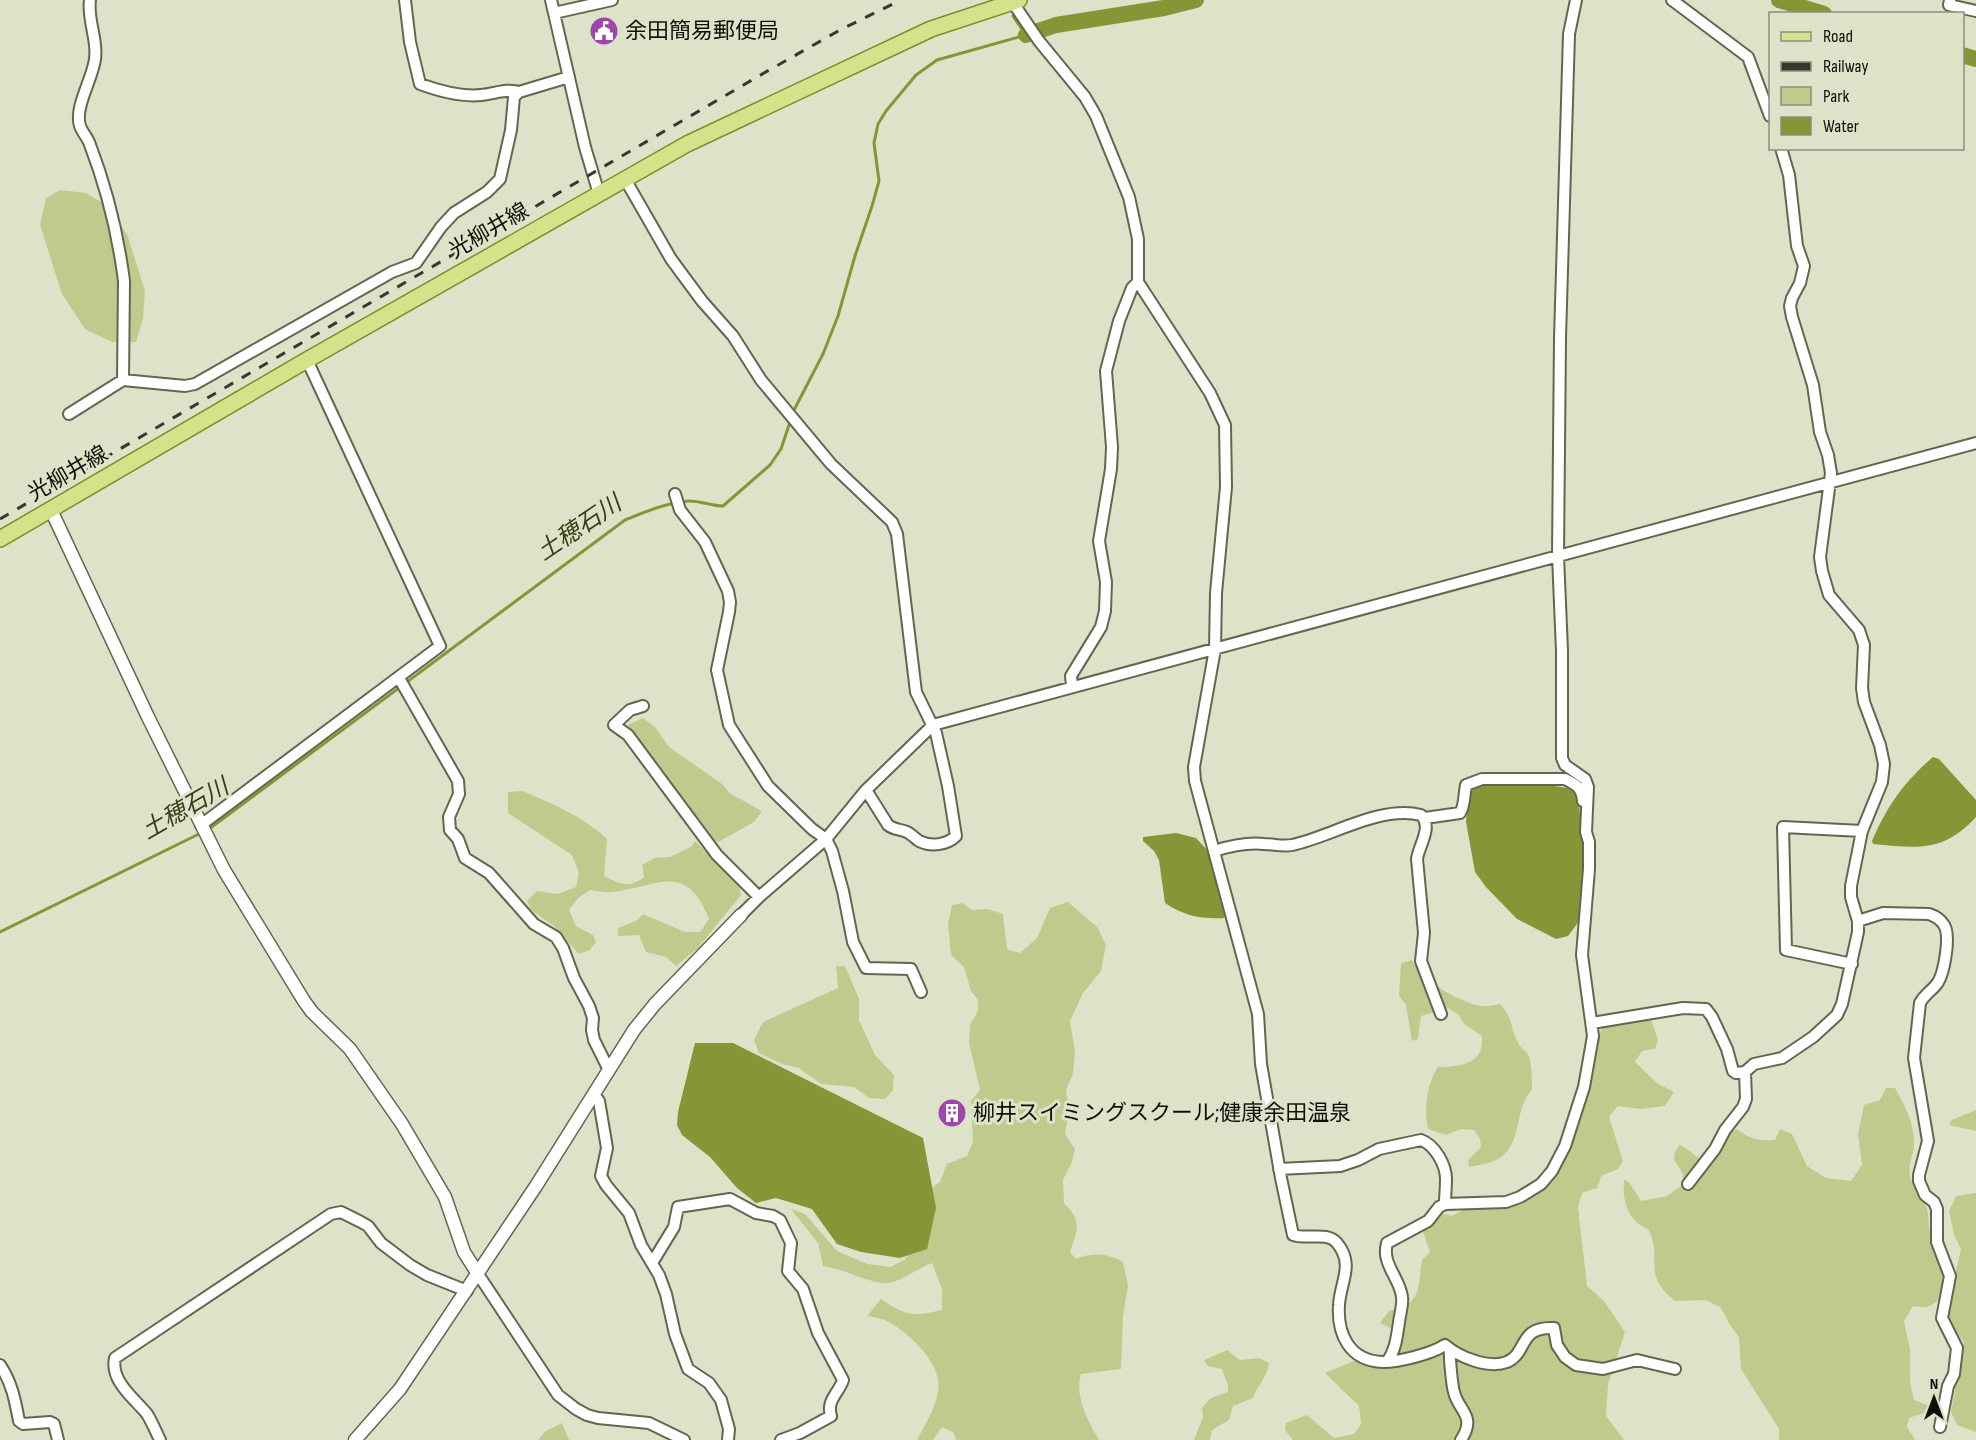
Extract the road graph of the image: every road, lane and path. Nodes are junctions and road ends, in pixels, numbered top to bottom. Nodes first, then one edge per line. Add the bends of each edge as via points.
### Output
1 (90, 0) edge
2 (405, 0) edge
3 (551, 0) edge
4 (612, 0) edge
5 (1576, 0) edge
6 (1672, 0) edge
7 (1950, 0) edge
8 (1014, 1) edge
9 (1976, 11) edge
10 (554, 13) junction
11 (569, 78) junction
12 (519, 92) junction
13 (1769, 113) edge
14 (1782, 150) edge
15 (625, 179) junction
16 (599, 194) junction
17 (1138, 282) junction
18 (307, 360) junction
19 (123, 380) junction
20 (69, 414) dead end
21 (1976, 443) edge
22 (1830, 482) junction
23 (677, 498) dead end
24 (51, 510) junction
25 (0, 539) edge
26 (1558, 556) junction
27 (1215, 649) junction
28 (401, 682) junction
29 (1072, 686) junction
30 (643, 706) dead end
31 (933, 725) junction
32 (866, 790) junction
33 (1587, 806) junction
34 (1425, 818) junction
35 (201, 825) junction
36 (1862, 831) junction
37 (826, 839) junction
38 (1214, 850) junction
39 (759, 897) junction
40 (741, 915) joint
41 (1858, 921) junction
42 (1851, 964) junction
43 (921, 992) dead end
44 (1442, 1014) dead end
45 (1592, 1023) junction
46 (609, 1070) junction
47 (1745, 1072) junction
48 (594, 1095) junction
49 (1279, 1169) junction
50 (1688, 1184) dead end
51 (1445, 1204) junction
52 (652, 1263) junction
53 (478, 1275) junction
54 (467, 1291) junction
55 (1450, 1350) junction
56 (1387, 1362) junction
57 (0, 1365) edge
58 (1675, 1369) dead end
59 (1940, 1426) dead end
60 (58, 1440) edge
61 (160, 1440) edge
62 (355, 1440) edge
63 (684, 1440) edge
64 (728, 1440) edge
65 (781, 1440) edge
66 (1461, 1440) edge

1 - 19 street via 95,60 80,126 108,200 122,265
2 - 12 street via 420,84 447,93 471,95
3 - 10 street
4 - 10 street
5 - 26 street via 1569,34
6 - 13 street via 1748,57
7 - 9 street via 1949,5
8 - 15 main road, 光柳井線 via 931,29 687,144
8 - 17 street via 1026,24 1085,97 1104,136 1133,213 1138,239
10 - 11 street
11 - 12 street
11 - 16 street
12 - 19 street via 514,97 500,179 454,213 416,264 392,272 195,384
14 - 22 street via 1804,266 1790,306 1813,385
15 - 16 main road, 光柳井線
15 - 31 street via 671,259 733,336 761,380 831,464 892,522 899,545 916,692
16 - 18 main road, 光柳井線
17 - 27 street via 1210,393 1225,425 1226,487
17 - 29 street via 1119,321 1106,371 1112,469 1099,541 1106,582 1105,611 1101,627 1071,676
18 - 24 main road, 光柳井線
18 - 28 street via 440,646
19 - 20 street
21 - 22 street
22 - 26 street
22 - 36 street via 1820,557 1822,571 1829,595 1859,630 1864,645 1864,702 1884,764 1882,782
23 - 37 street via 680,510 705,542 728,591 729,612 717,670 729,725 768,786
24 - 25 main road, 光柳井線
24 - 35 street
26 - 27 street
26 - 33 street via 1562,758 1565,765 1585,779
27 - 29 street
27 - 38 street via 1194,767
28 - 35 street
28 - 46 street via 458,781 459,794 449,817 450,830 465,858 489,873 534,924 556,938 563,948 590,1006 594,1040
29 - 31 street
30 - 39 street via 630,710 614,725 628,735 717,855
31 - 32 street
31 - 32 street via 957,831 951,842 922,843 907,832 893,829
32 - 37 street
33 - 34 street via 1582,791 1565,779 1482,779 1466,786 1460,813
33 - 45 street via 1588,902 1582,955
34 - 38 street via 1395,815 1369,819 1296,844 1252,843
34 - 44 street via 1417,859 1424,933 1421,961
35 - 53 street via 304,1001 350,1049 422,1155 445,1197 464,1252
36 - 41 street via 1851,886
36 - 42 street via 1783,827 1786,950
37 - 39 street
37 - 43 street via 859,957 866,968 911,969
38 - 49 street via 1258,1014 1259,1052
39 - 40 street
40 - 46 street via 655,1004
41 - 42 street
41 - 59 street via 1883,913 1929,914 1945,926 1947,934 1942,975 1920,1003 1914,1058 1928,1141 1919,1180 1937,1209 1937,1242 1950,1275 1942,1318 1957,1348
42 - 47 street via 1837,1015 1792,1052 1754,1064
45 - 47 street via 1683,1008 1706,1009 1727,1049 1732,1071
45 - 51 street via 1584,1087 1565,1146 1552,1171 1530,1192 1506,1202
46 - 48 street
47 - 50 street via 1743,1107
48 - 52 street via 599,1101 606,1148 601,1176 629,1213
48 - 53 street
49 - 51 street via 1340,1166 1379,1149 1421,1140 1437,1154 1445,1170
49 - 56 street via 1293,1235 1329,1238 1343,1253 1346,1281 1339,1306 1342,1336 1362,1358
51 - 56 street via 1428,1221 1387,1243 1388,1264 1402,1297 1397,1341
52 - 64 street via 666,1294 683,1361 709,1383 721,1400
52 - 65 street via 674,1227 678,1207 730,1199 780,1220 791,1243 788,1270 803,1289 818,1334 843,1380 831,1401 831,1416
53 - 54 street
53 - 63 street via 549,1384 567,1402 587,1415 649,1423
54 - 61 street via 410,1265 362,1222 341,1212 331,1214 115,1358 116,1375 149,1417
54 - 62 street via 400,1389
55 - 56 street via 1444,1345 1407,1360
55 - 58 street via 1484,1363 1507,1362 1534,1331 1554,1328 1564,1357 1576,1365 1603,1370 1637,1360
55 - 66 street via 1454,1393 1467,1421
57 - 60 street via 14,1392 19,1421 50,1422

